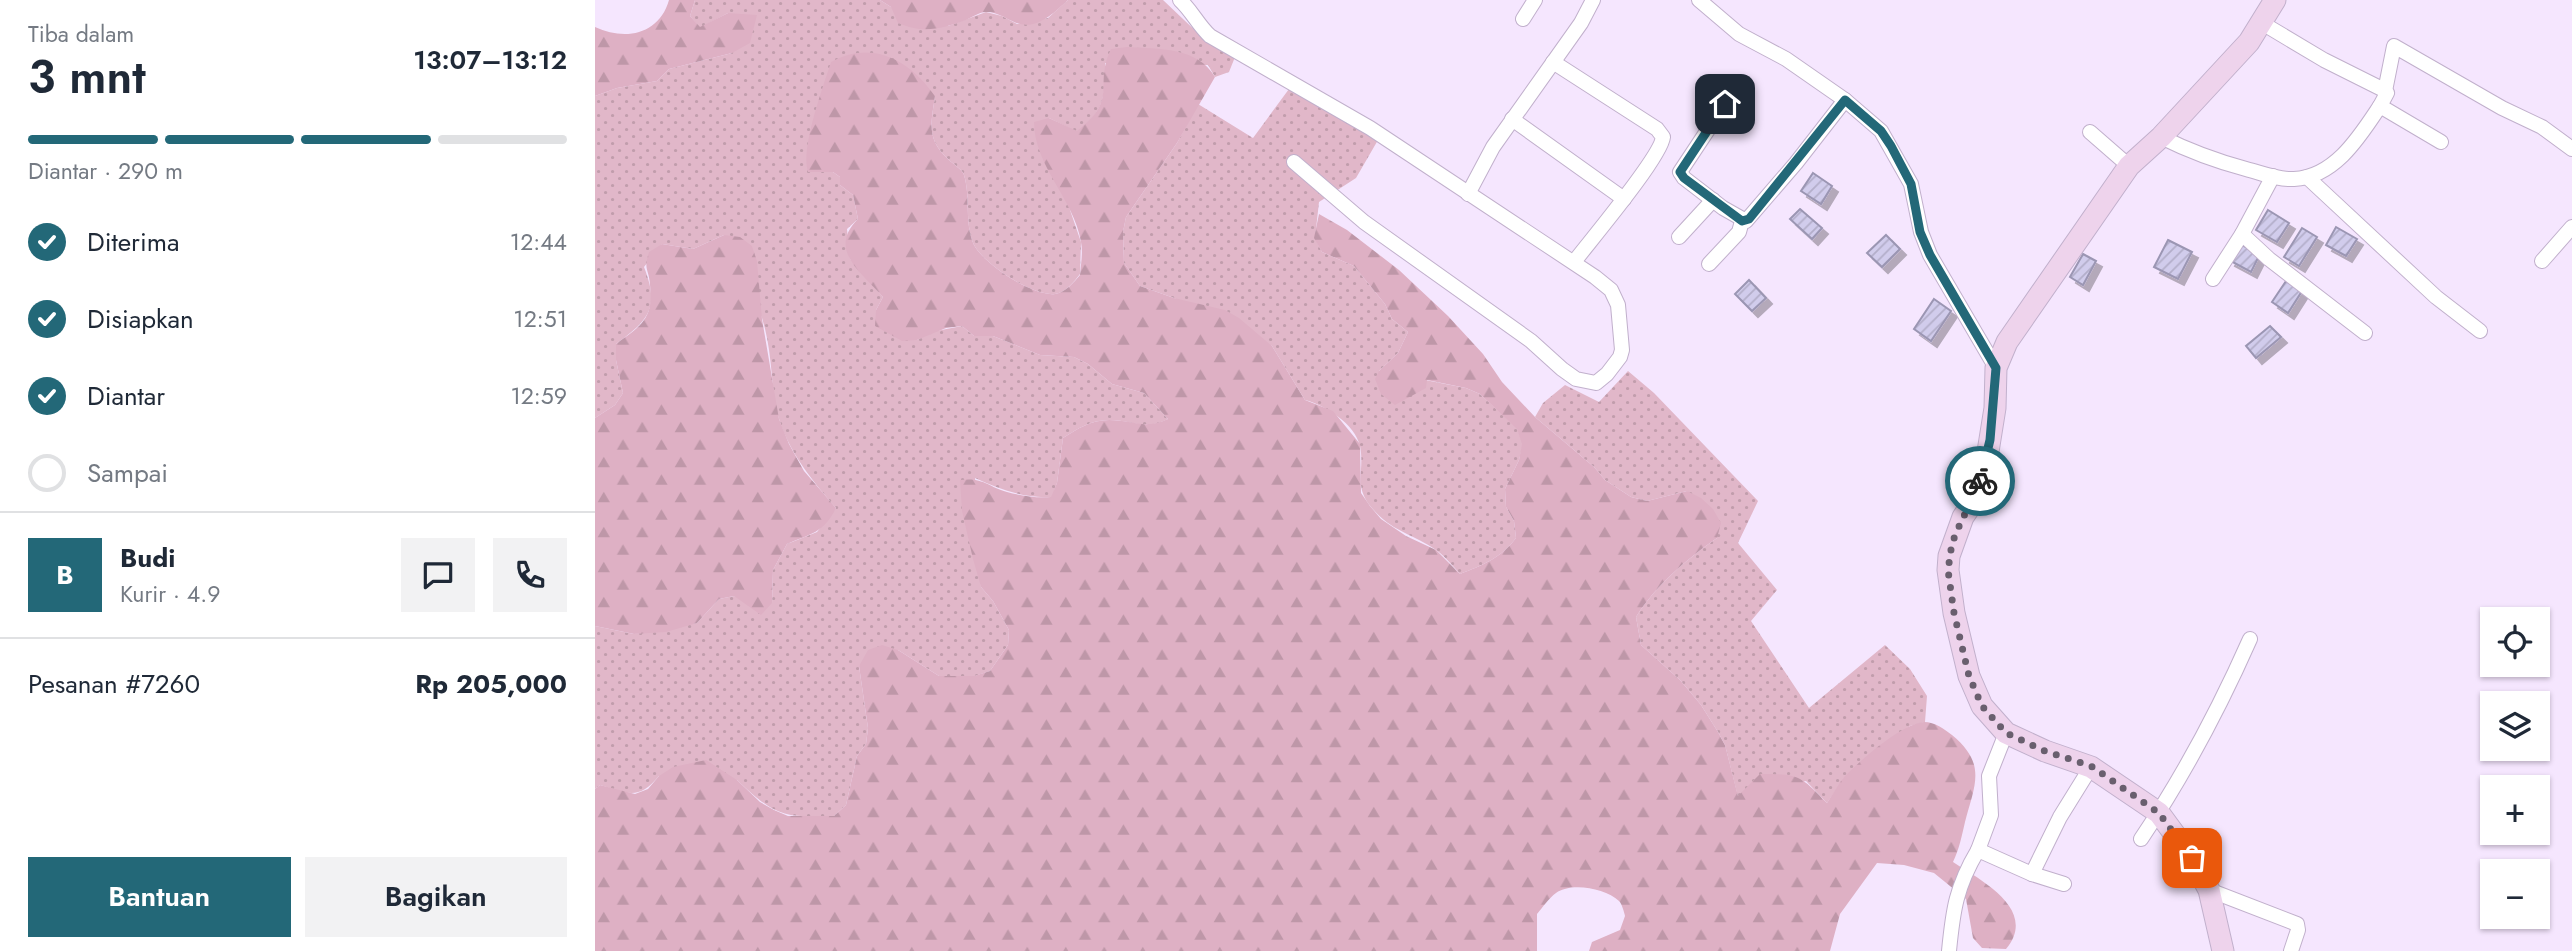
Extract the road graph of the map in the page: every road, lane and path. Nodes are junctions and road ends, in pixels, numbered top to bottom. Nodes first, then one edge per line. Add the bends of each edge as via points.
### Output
1 (1180, 0) edge
2 (1535, 0) edge
3 (1593, 0) edge
4 (1699, 0) edge
5 (2275, 0) edge
6 (1523, 19) dead end
7 (2262, 23) junction
8 (1553, 62) junction
9 (2380, 88) junction
10 (1845, 100) junction
11 (1725, 104) dead end
12 (2380, 106) junction
13 (1512, 119) junction
14 (2090, 132) dead end
15 (2161, 138) junction
16 (2441, 142) dead end
17 (2572, 149) edge
18 (1294, 162) dead end
19 (2129, 166) junction
20 (2273, 176) junction
21 (2307, 177) junction
22 (1468, 194) junction
23 (1624, 198) junction
24 (1713, 201) junction
25 (1742, 221) junction
26 (2572, 227) edge
27 (2242, 234) junction
28 (1679, 237) dead end
29 (2542, 261) dead end
30 (1574, 262) junction
31 (1709, 264) dead end
32 (2213, 279) dead end
33 (2480, 331) dead end
34 (2365, 333) dead end
35 (1996, 368) junction
36 (2250, 639) dead end
37 (2006, 733) junction
38 (2091, 766) junction
39 (2159, 813) junction
40 (2141, 839) dead end
41 (1978, 850) junction
42 (2032, 874) junction
43 (2064, 884) dead end
44 (2209, 890) junction
45 (1949, 951) edge
46 (2223, 951) edge
47 (2291, 951) edge

1 - 22 street via 1210,36 1370,128
2 - 6 street
3 - 8 street
4 - 10 street via 1739,34 1786,59
5 - 7 street
7 - 9 street
7 - 15 street
8 - 13 street
8 - 23 street via 1661,133 1662,144
9 - 12 street via 2387,94
9 - 17 street via 2394,46 2542,127
10 - 25 street via 1749,219
10 - 35 street via 1881,131 1891,146 1911,184 1920,232 1930,255
11 - 24 street via 1680,170
12 - 16 street
12 - 21 street via 2343,155
13 - 22 street
13 - 23 street
14 - 19 street
15 - 19 street
15 - 20 street via 2214,161
18 - 30 street via 1364,222 1531,341 1562,369 1576,379 1596,383 1621,357 1618,305 1611,290
19 - 35 street via 2019,324
20 - 21 street
20 - 27 street
21 - 33 street
22 - 30 street
23 - 30 street
24 - 25 street
24 - 28 street
25 - 31 street via 1739,232
26 - 29 street
27 - 32 street
27 - 34 street
35 - 37 street via 1986,464 1974,501 1952,543 1948,570 1972,685 1982,706
36 - 39 street via 2225,697
37 - 38 street
37 - 41 street via 1989,776 1991,815
38 - 39 street
38 - 42 street
39 - 40 street
39 - 44 street
41 - 42 street
41 - 45 street via 1954,905
42 - 43 street
44 - 46 street
44 - 47 street via 2297,924

